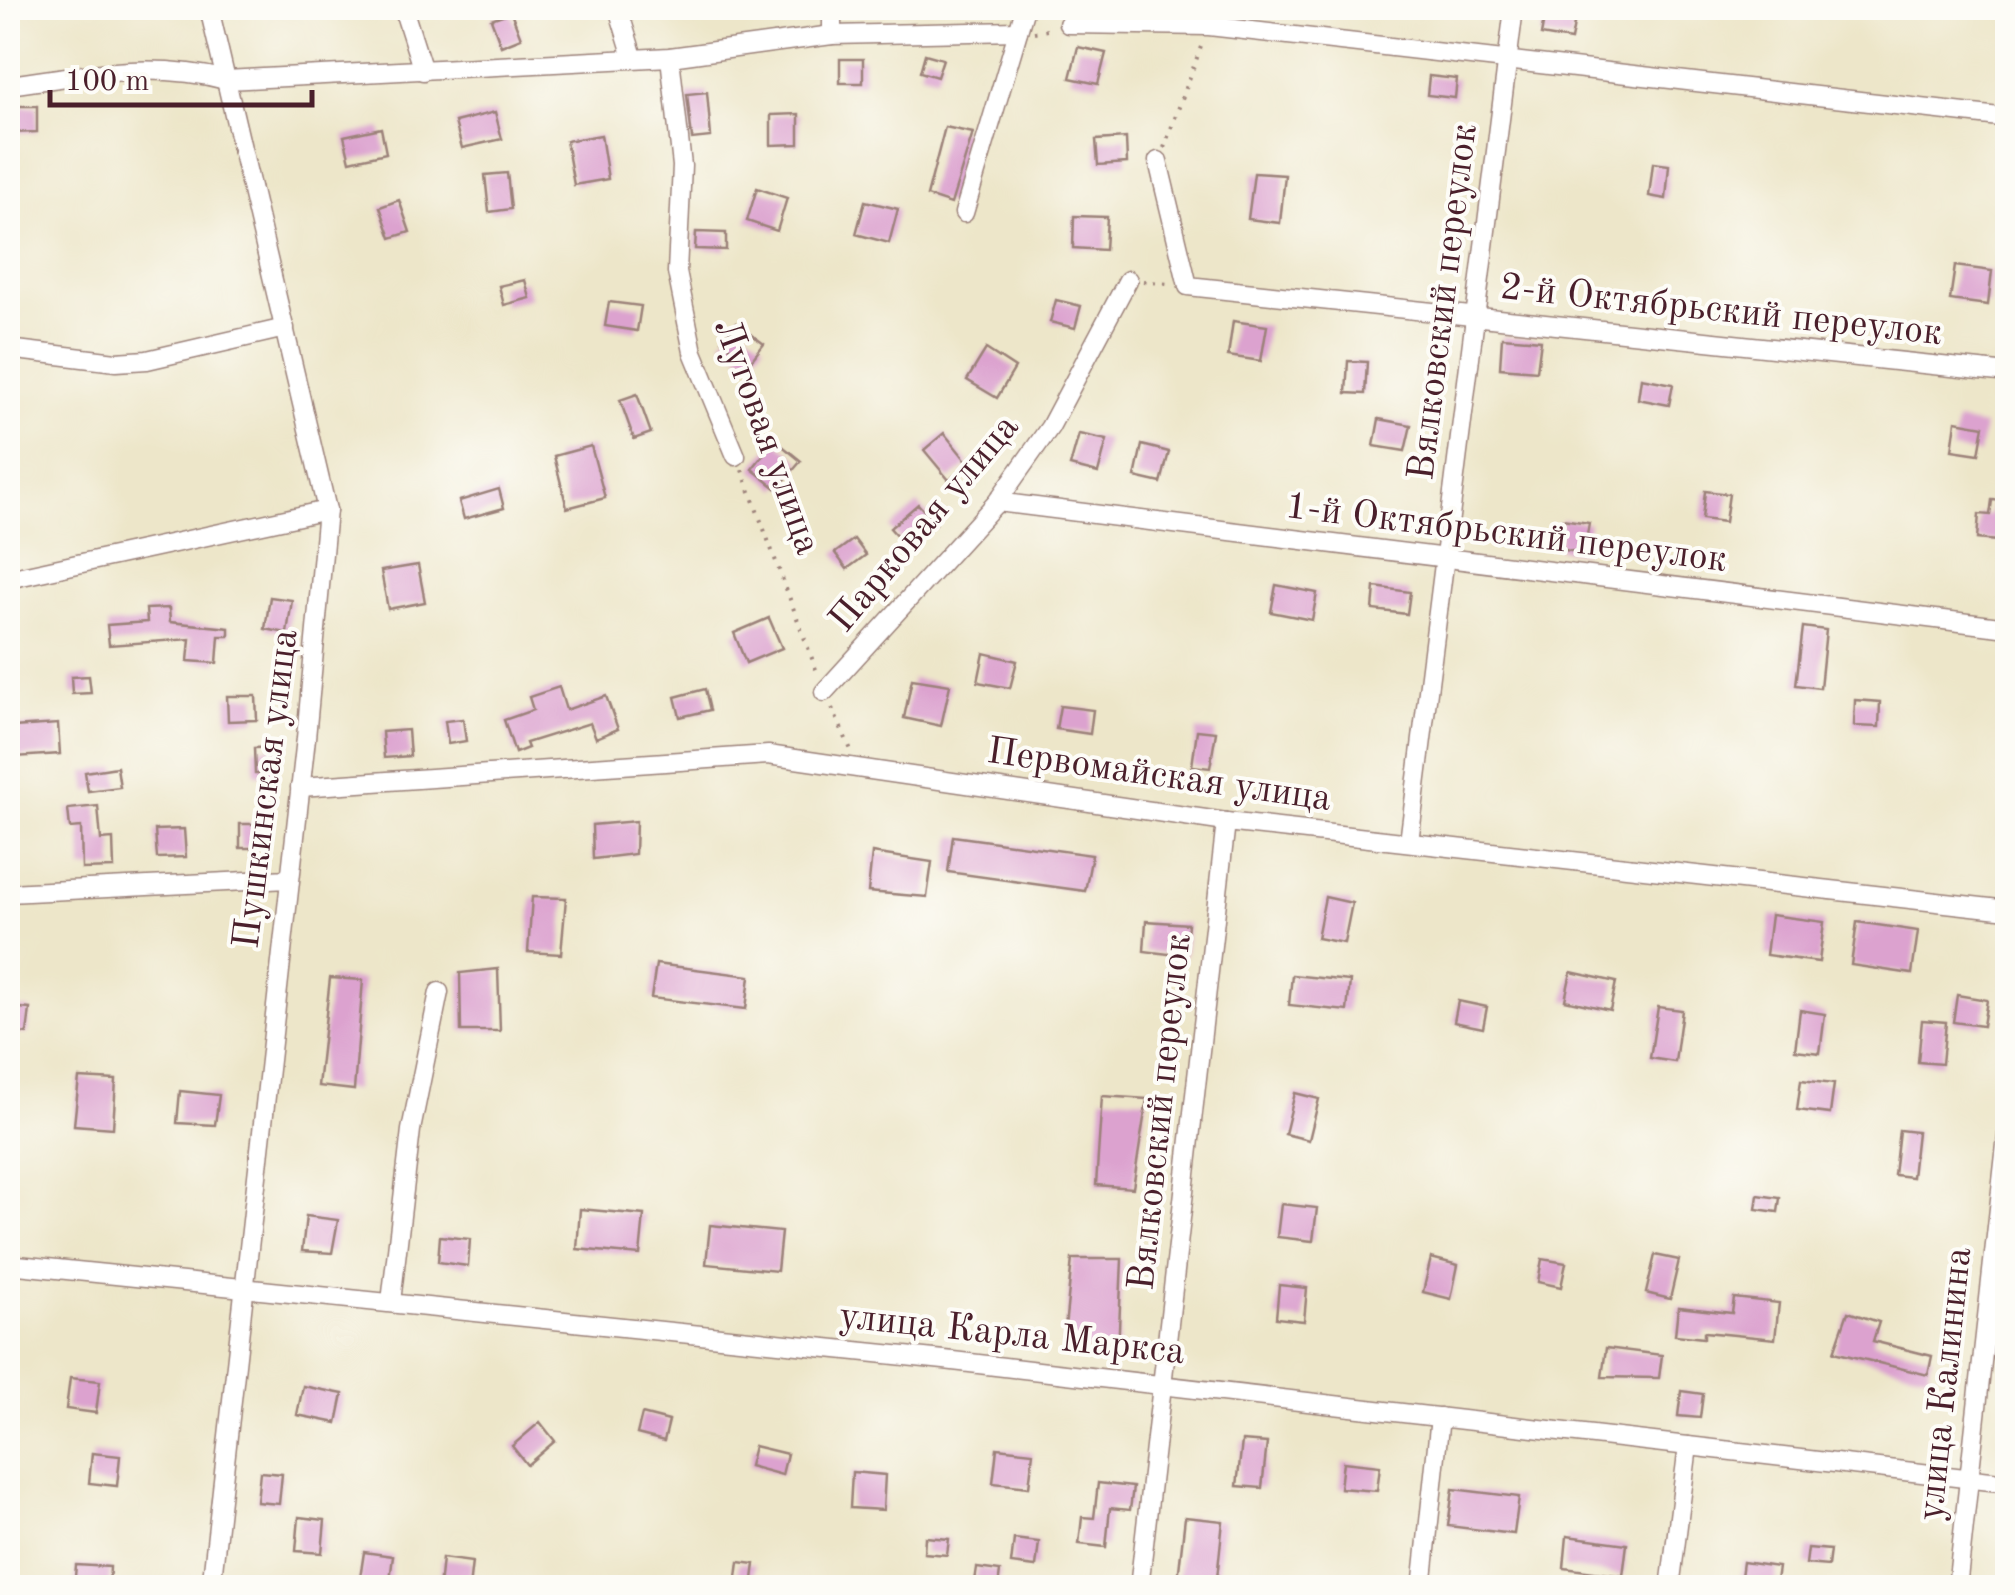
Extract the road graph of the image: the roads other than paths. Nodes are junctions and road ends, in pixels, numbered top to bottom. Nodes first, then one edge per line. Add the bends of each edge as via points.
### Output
1 (208, 8) edge
2 (404, 8) edge
3 (618, 8) edge
4 (832, 8) edge
5 (1025, 8) edge
6 (1514, 8) edge
7 (1211, 17) edge
8 (1068, 24) road end
9 (1018, 31) junction
10 (832, 35) junction
11 (632, 57) junction
12 (670, 57) junction
13 (1506, 61) junction
14 (423, 71) junction
15 (226, 80) junction
16 (8, 85) edge
17 (2008, 118) edge
18 (1158, 162) road end
19 (964, 213) dead end
20 (1128, 280) road end
21 (1474, 317) junction
22 (285, 328) junction
23 (8, 349) edge
24 (2008, 374) edge
25 (736, 456) road end
26 (997, 502) junction
27 (327, 510) junction
28 (1444, 561) junction
29 (8, 579) edge
30 (2008, 628) edge
31 (824, 692) road end
32 (300, 787) junction
33 (1226, 822) junction
34 (1409, 842) junction
35 (289, 879) junction
36 (8, 893) edge
37 (2008, 910) edge
38 (438, 992) dead end
39 (2008, 1127) edge
40 (8, 1264) edge
41 (243, 1288) junction
42 (391, 1302) junction
43 (1163, 1384) junction
44 (1440, 1417) junction
45 (1688, 1446) junction
46 (1968, 1479) junction
47 (2008, 1484) edge
48 (211, 1588) edge
49 (1139, 1588) edge
50 (1422, 1588) edge
51 (1670, 1588) edge
52 (1957, 1588) edge

1 - 15 street, Пушкинская улица
2 - 14 street
3 - 11 street
4 - 10 street
5 - 9 street
6 - 13 street, Вялковский переулок
7 - 8 street
7 - 13 street
9 - 10 street
9 - 19 street
10 - 12 street
11 - 12 street
11 - 14 street
12 - 25 street, Луговая улица via 682,166 677,272 693,352
13 - 17 street
13 - 21 street, Вялковский переулок
14 - 15 street
15 - 16 street via 184,69 137,68
15 - 22 street, Пушкинская улица
18 - 21 street, 2-й Октябрьский переулок via 1188,286
20 - 26 street, Парковая улица via 1050,427
21 - 24 street, 2-й Октябрьский переулок
21 - 28 street, Вялковский переулок
22 - 23 street via 148,360
22 - 27 street, Пушкинская улица
26 - 28 street, 1-й Октябрьский переулок
26 - 31 street, Парковая улица
27 - 29 street
27 - 32 street, Пушкинская улица
28 - 30 street, 1-й Октябрьский переулок
28 - 34 street, Вялковский переулок
32 - 33 street, Первомайская улица via 768,755
32 - 35 street, Пушкинская улица
33 - 34 street, Первомайская улица
33 - 43 street, Вялковский переулок
34 - 37 street, Первомайская улица
35 - 36 street
35 - 41 street, Пушкинская улица
38 - 42 street via 411,1130
39 - 46 street, улица Калинина
40 - 41 street, улица Карла Маркса
41 - 42 street, улица Карла Маркса
41 - 48 street, Пушкинская улица
42 - 43 street, улица Карла Маркса
43 - 44 street, улица Карла Маркса
43 - 49 street, Вялковский переулок
44 - 45 street, улица Карла Маркса
44 - 50 street
45 - 46 street, улица Карла Маркса
45 - 51 street
46 - 47 street, улица Карла Маркса
46 - 52 street, улица Калинина

